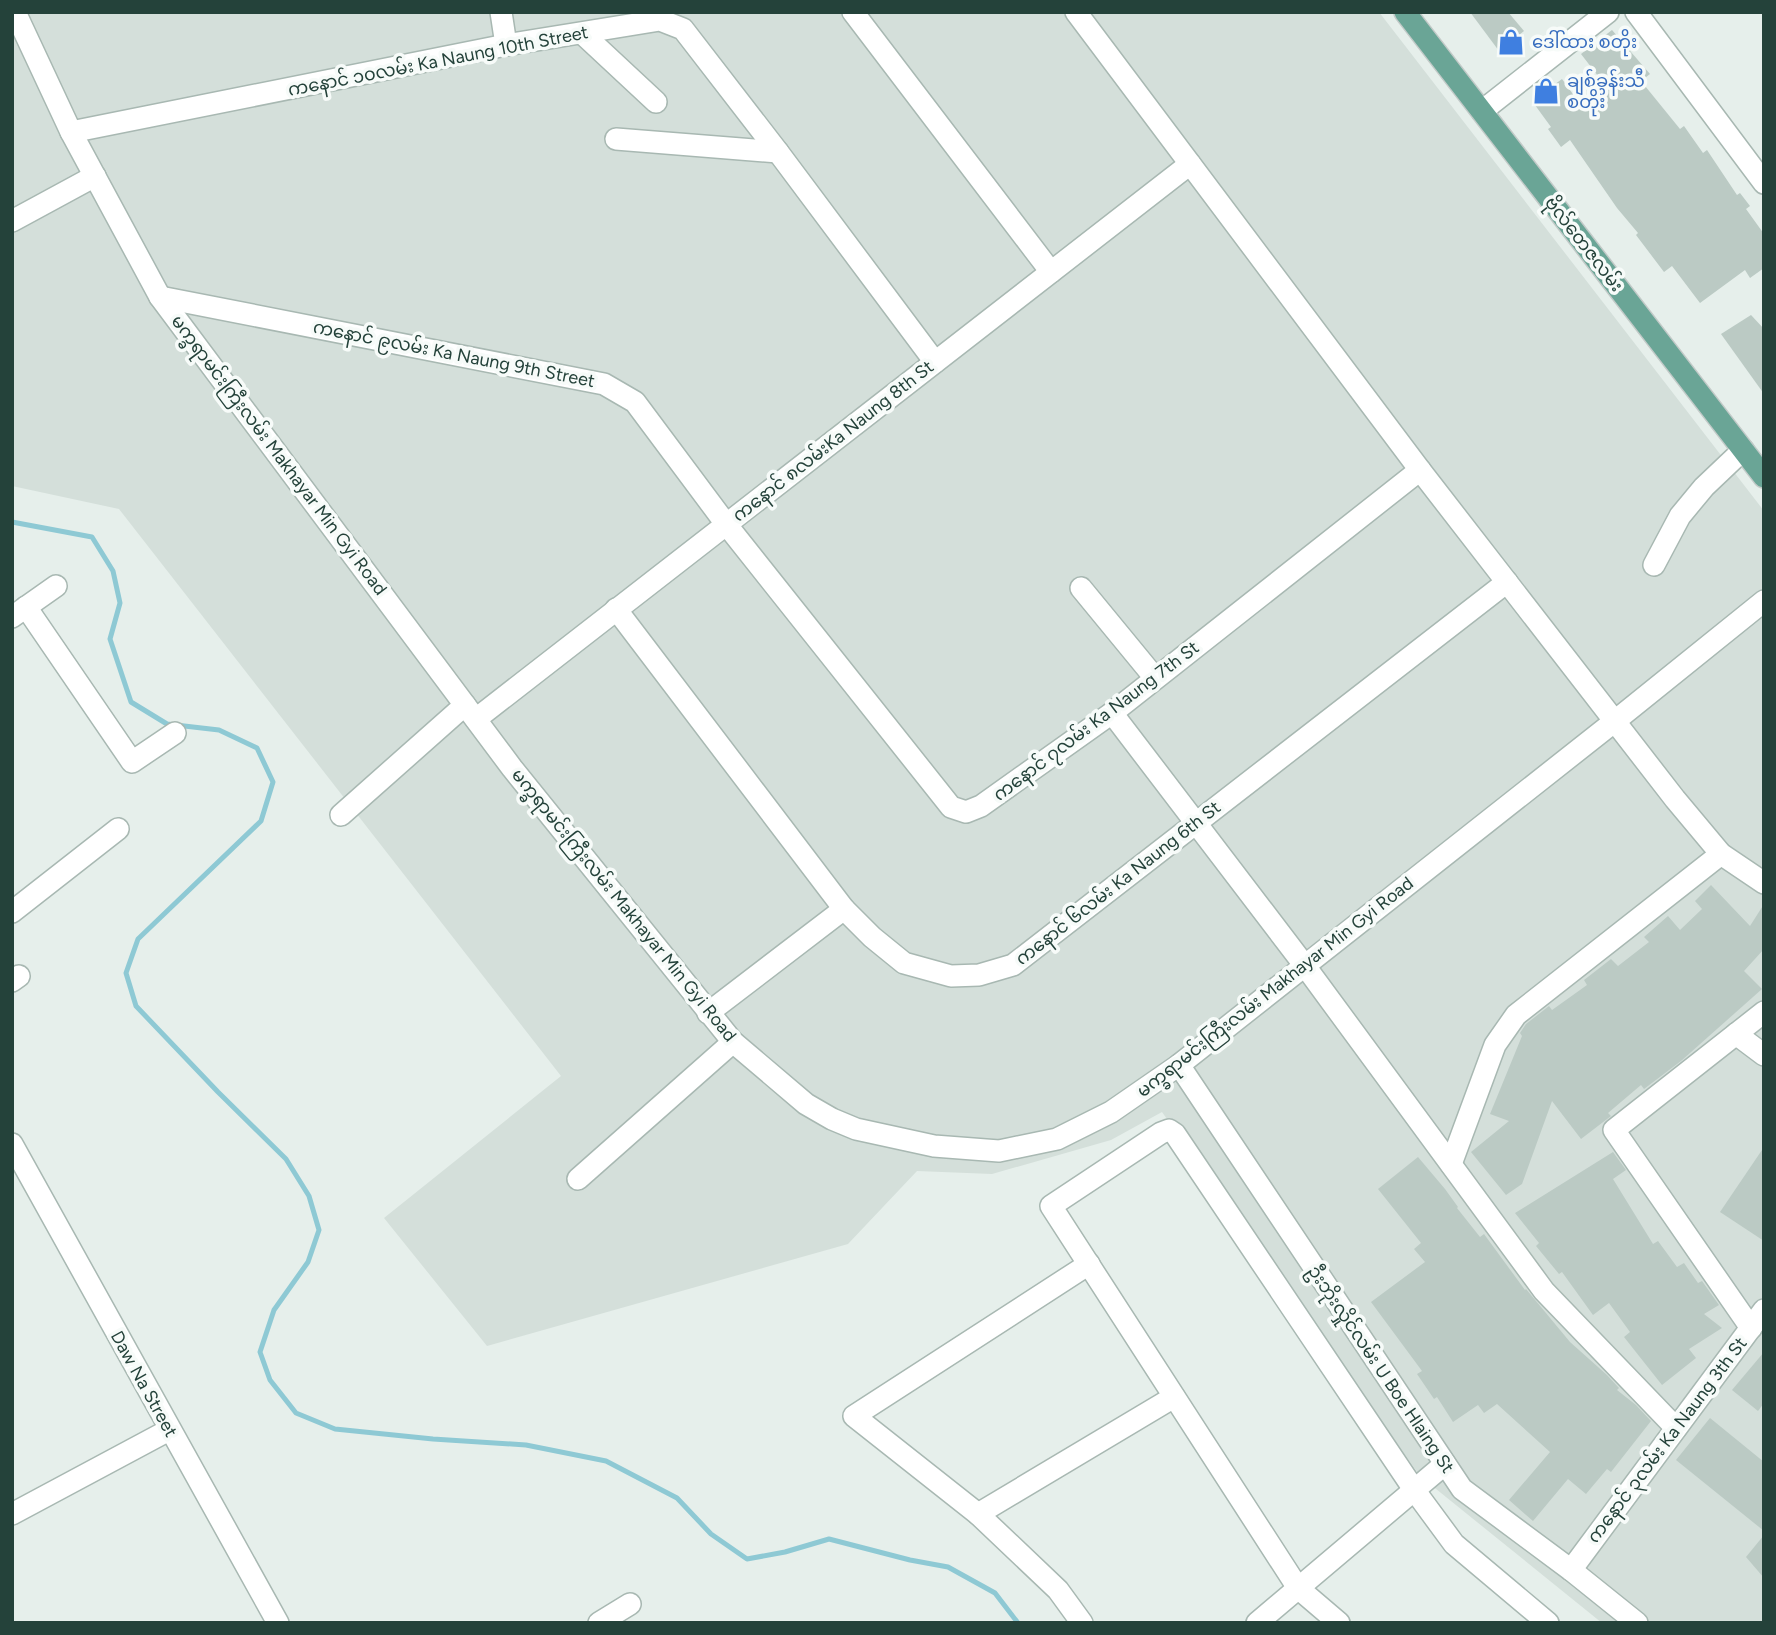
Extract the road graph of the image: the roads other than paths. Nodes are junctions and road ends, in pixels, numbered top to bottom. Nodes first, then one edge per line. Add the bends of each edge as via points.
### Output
1 (15, 12) edge
2 (501, 12) edge
3 (853, 12) edge
4 (1076, 12) edge
5 (1405, 12) edge
6 (1608, 12) edge
7 (1636, 12) edge
8 (583, 34) junction
9 (506, 45) junction
10 (656, 102) dead end
11 (1482, 111) junction
12 (71, 132) junction
13 (617, 139) dead end
14 (778, 152) junction
15 (1189, 164) junction
16 (95, 176) junction
17 (1764, 183) edge
18 (12, 221) edge
19 (1051, 272) junction
20 (160, 296) junction
21 (935, 362) junction
22 (1743, 450) junction
23 (1420, 470) junction
24 (1764, 477) edge
25 (726, 524) junction
26 (1654, 565) dead end
27 (1507, 582) junction
28 (56, 586) dead end
29 (1082, 588) dead end
30 (1764, 601) edge
31 (616, 610) junction
32 (19, 612) edge
33 (1155, 678) junction
34 (471, 712) junction
35 (1112, 713) junction
36 (1615, 721) junction
37 (175, 733) dead end
38 (341, 814) dead end
39 (1196, 822) junction
40 (118, 829) dead end
41 (1721, 854) junction
42 (1764, 883) edge
43 (844, 909) junction
44 (12, 912) edge
45 (1305, 966) junction
46 (1764, 1012) edge
47 (708, 1013) junction
48 (1735, 1034) junction
49 (733, 1042) junction
50 (1764, 1055) edge
51 (1179, 1065) junction
52 (12, 1144) edge
53 (1451, 1164) junction
54 (578, 1179) dead end
55 (1088, 1264) junction
56 (1764, 1310) edge
57 (1751, 1328) junction
58 (1174, 1397) junction
59 (1676, 1428) junction
60 (169, 1430) junction
61 (1445, 1464) junction
62 (1415, 1491) junction
63 (12, 1514) edge
64 (978, 1514) junction
65 (1571, 1570) junction
66 (1298, 1588) junction
67 (631, 1604) dead end
68 (278, 1623) edge
69 (599, 1623) edge
70 (1082, 1623) edge
71 (1257, 1623) edge
72 (1339, 1623) edge
73 (1548, 1623) edge
74 (1637, 1623) edge

1 - 12 street, မက္ခရာမင်းကြီးလမ်း Makhayar Min Gyi Road
2 - 9 street
3 - 19 street
4 - 15 street
5 - 11 main road, ဗိုလ်တေဇလမ်း
6 - 11 street
7 - 17 street
8 - 9 street, ကနောင် ၁၀လမ်း Ka Naung 10th Street
8 - 10 street
8 - 14 street, ကနောင် ၁၀လမ်း Ka Naung 10th Street via 660,20 683,29
9 - 12 street, ကနောင် ၁၀လမ်း Ka Naung 10th Street
11 - 22 main road, ဗိုလ်တေဇလမ်း
12 - 16 street, မက္ခရာမင်းကြီးလမ်း Makhayar Min Gyi Road
13 - 14 street
14 - 21 street, ကနောင် ၁၀လမ်း Ka Naung 10th Street
15 - 19 street, ကနောင် ၈လမ်းKa Naung 8th St
15 - 23 street
16 - 18 street
16 - 20 street, မက္ခရာမင်းကြီးလမ်း Makhayar Min Gyi Road
19 - 21 street, ကနောင် ၈လမ်းKa Naung 8th St
20 - 25 street, ကနောင် ၉လမ်း Ka Naung 9th Street via 604,384 635,402
20 - 34 street, မက္ခရာမင်းကြီးလမ်း Makhayar Min Gyi Road
21 - 25 street, ကနောင် ၈လမ်းKa Naung 8th St
22 - 24 main road, ဗိုလ်တေဇလမ်း
22 - 26 street via 1680,516
23 - 27 street
23 - 33 street, ကနောင် ၇လမ်း Ka Naung 7th St
25 - 31 street, ကနောင် ၈လမ်းKa Naung 8th St
25 - 35 street, ကနောင် ၇လမ်း Ka Naung 7th St via 951,807 966,812 981,806
27 - 36 street
27 - 39 street, ကနောင် ၆လမ်း Ka Naung 6th St
28 - 32 street
29 - 33 street
30 - 36 street, မက္ခရာမင်းကြီးလမ်း Makhayar Min Gyi Road
31 - 34 street, ကနောင် ၈လမ်းKa Naung 8th St
31 - 43 street, ကနောင် ၆လမ်း Ka Naung 6th St
32 - 37 street via 132,762
33 - 35 street, ကနောင် ၇လမ်း Ka Naung 7th St
34 - 38 street, ကနောင် ၈လမ်းKa Naung 8th St
34 - 47 street, မက္ခရာမင်းကြီးလမ်း Makhayar Min Gyi Road
35 - 39 street
36 - 41 street
36 - 45 street, မက္ခရာမင်းကြီးလမ်း Makhayar Min Gyi Road
39 - 43 street, ကနောင် ၆လမ်း Ka Naung 6th St via 1013,965 979,975 951,976 904,962
39 - 45 street
40 - 44 street
41 - 42 street
41 - 53 street via 1516,1015 1495,1045
43 - 47 street
45 - 51 street, မက္ခရာမင်းကြီးလမ်း Makhayar Min Gyi Road
45 - 53 street
46 - 48 street
47 - 49 street, မက္ခရာမင်းကြီးလမ်း Makhayar Min Gyi Road
48 - 50 street
48 - 57 street via 1614,1130
49 - 51 street, မက္ခရာမင်းကြီးလမ်း Makhayar Min Gyi Road via 806,1104 856,1129 934,1146 999,1151 1057,1139 1111,1112
49 - 54 street
51 - 61 street, ဦးဘိုးလှိုင်လမ်း U Boe Hlaing St
52 - 60 street, Daw Na Street
53 - 59 street via 1544,1291
55 - 58 street
55 - 62 street via 1051,1206 1169,1130
55 - 64 street via 854,1416
56 - 57 street, ကနောင် ၃လမ်း Ka Naung 3th St
57 - 59 street, ကနောင် ၃လမ်း Ka Naung 3th St
58 - 64 street
58 - 66 street
59 - 65 street, ကနောင် ၃လမ်း Ka Naung 3th St
60 - 63 street
60 - 68 street, Daw Na Street
61 - 62 street
61 - 65 street, ဦးဘိုးလှိုင်လမ်း U Boe Hlaing St via 1462,1489
62 - 66 street
62 - 73 street via 1454,1544
64 - 70 street via 1058,1590
65 - 74 street, ဦးဘိုးလှိုင်လမ်း U Boe Hlaing St
66 - 71 street
66 - 72 street
67 - 69 street

